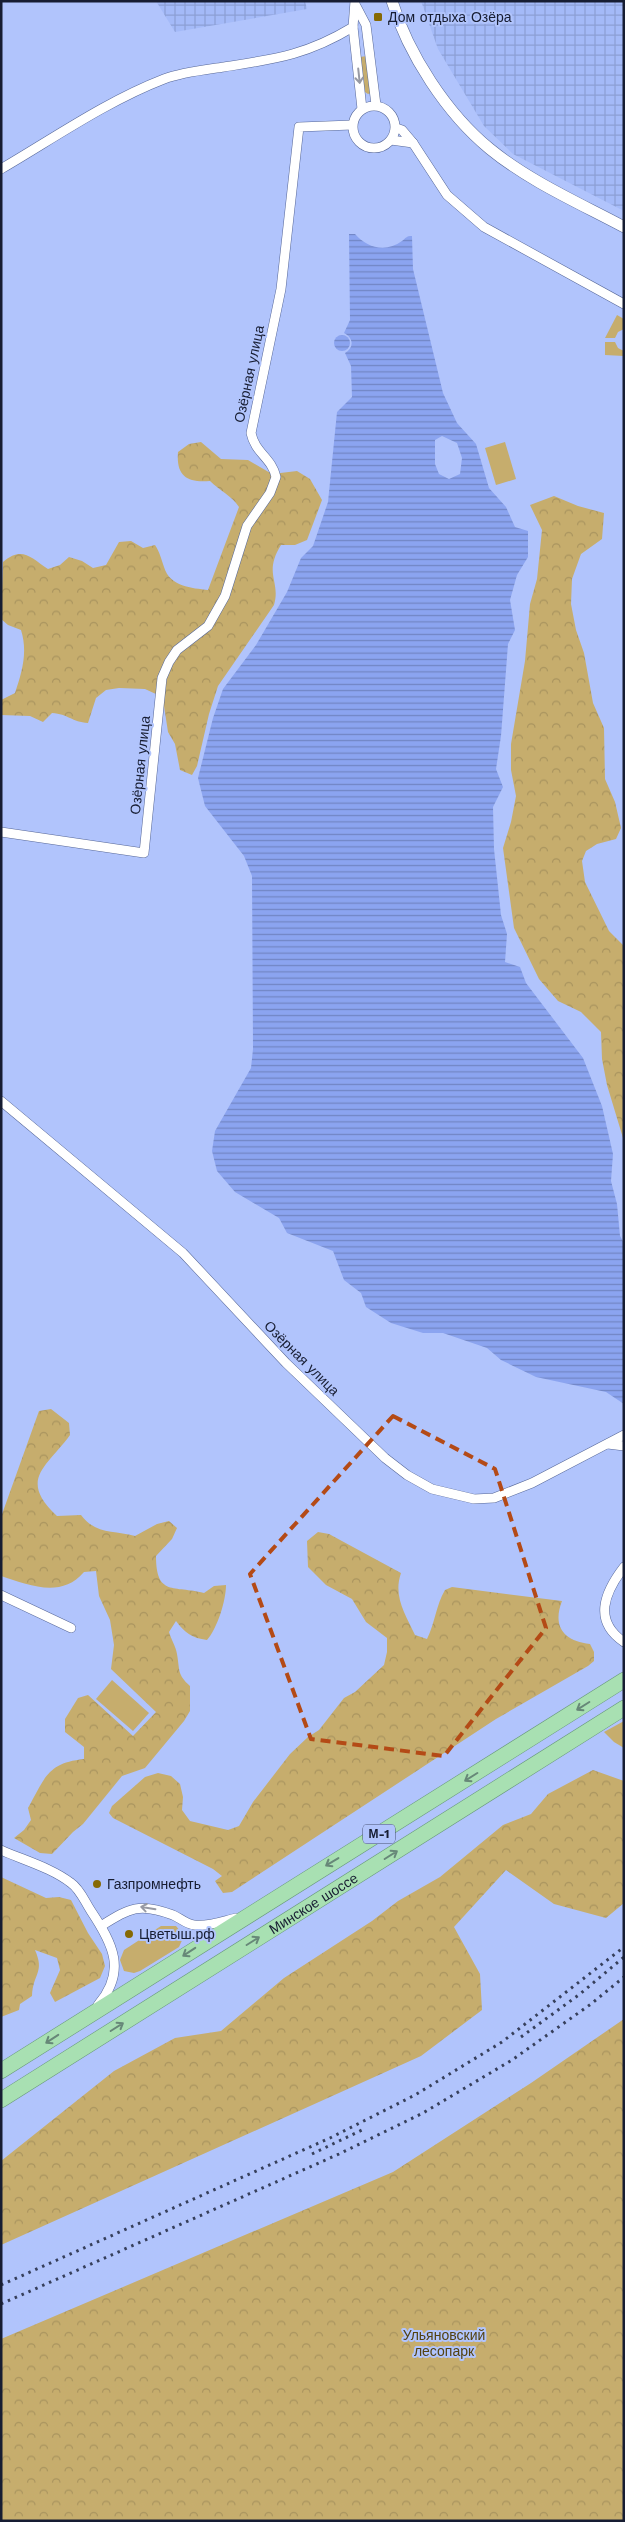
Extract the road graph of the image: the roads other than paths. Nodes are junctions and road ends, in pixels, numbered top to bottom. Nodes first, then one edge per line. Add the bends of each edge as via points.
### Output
1 (392, 1) edge
2 (356, 3) edge
3 (353, 27) junction
4 (376, 105) junction
5 (362, 109) junction
6 (352, 125) junction
7 (396, 128) junction
8 (391, 140) junction
9 (413, 143) junction
10 (1, 169) edge
11 (624, 227) edge
12 (624, 304) edge
13 (1, 832) edge
14 (2, 1099) edge
15 (624, 1435) edge
16 (607, 1444) junction
17 (624, 1446) edge
18 (624, 1567) edge
19 (1, 1594) edge
20 (71, 1628) dead end
21 (624, 1642) edge
22 (624, 1680) edge
23 (624, 1708) edge
24 (1, 1850) edge
25 (244, 1916) junction
26 (101, 1926) junction
27 (90, 2014) junction
28 (1, 2071) edge
29 (1, 2100) edge

1 - 11 street via 407,40 436,89 476,136 533,179
2 - 3 street
2 - 4 street via 366,25
3 -> 5 street
3 - 10 street via 301,53 164,79 111,104
4 - 5 street
4 - 7 street via 390,113
5 - 6 street
6 - 8 street via 356,139 369,148 377,148
6 - 13 street, Озёрная улица via 299,127 281,289 251,433 256,449 269,462 276,477 270,493 247,526 225,596 208,626 177,650 162,678 144,853
7 - 8 street
7 - 9 street
8 - 9 street
9 - 12 street via 447,195 484,227
14 - 16 street, Озёрная улица via 183,1253 286,1363 385,1458 432,1489 474,1499 494,1498 532,1483
15 - 16 street, Озёрная улица
16 - 17 street
18 - 21 street via 609,1592 604,1612 608,1629
19 - 20 street
22 -> 25 highway, Минское шоссе / М-1
29 -> 23 highway, Минское шоссе / М-1
24 - 26 street via 73,1884
25 -> 26 street via 194,1925 141,1907 128,1909
25 -> 27 highway, Минское шоссе / М-1
26 - 27 street via 114,1954 116,1969 112,1987
27 -> 28 highway, Минское шоссе / М-1

